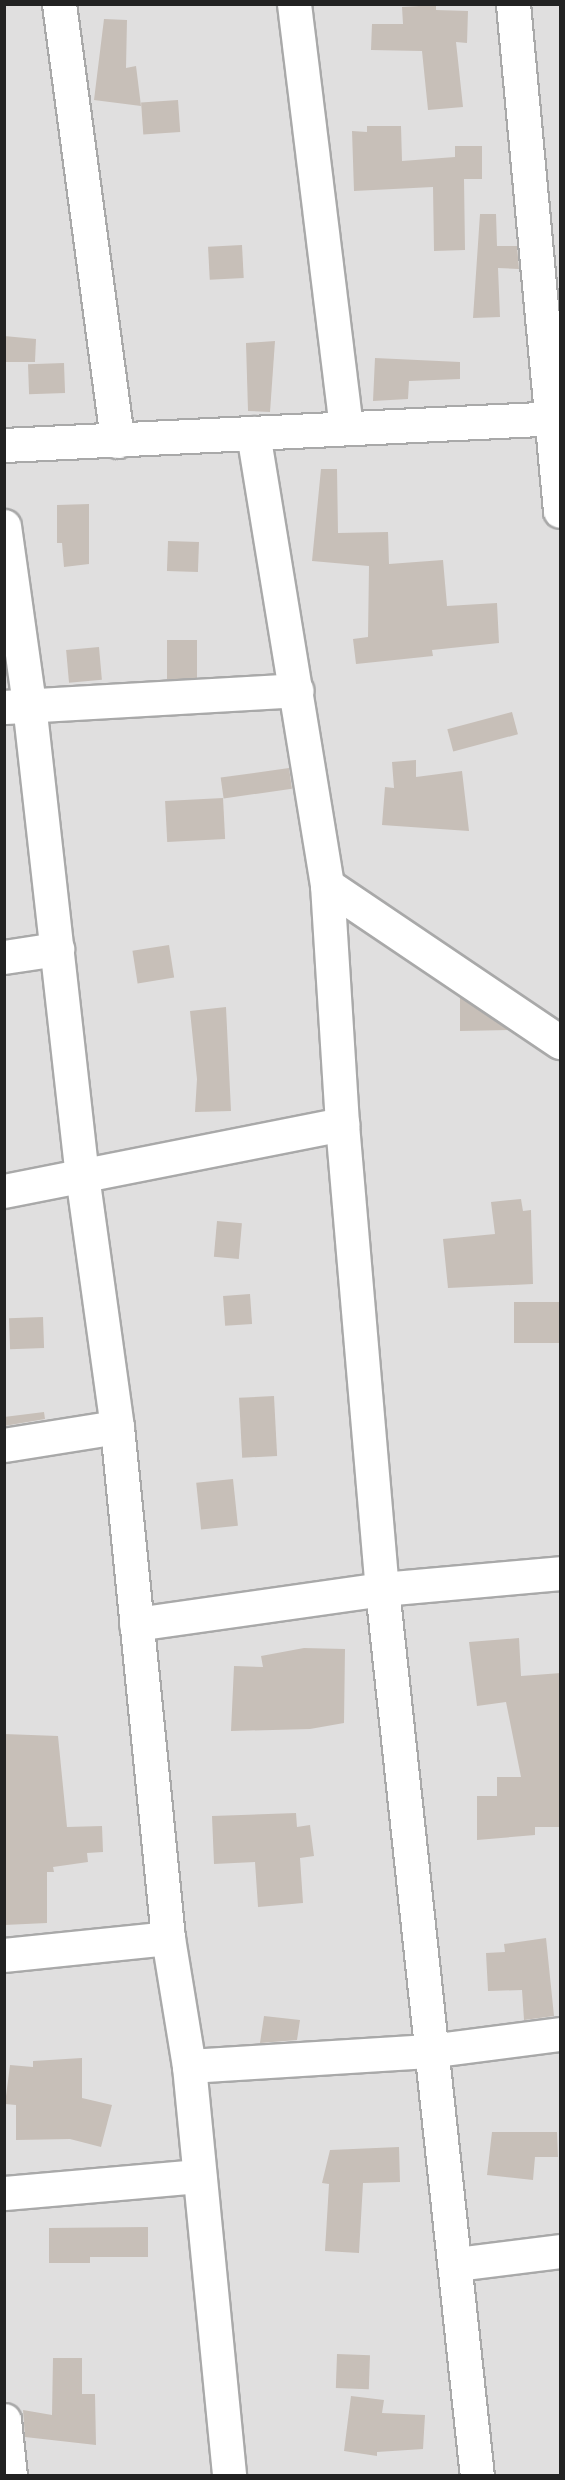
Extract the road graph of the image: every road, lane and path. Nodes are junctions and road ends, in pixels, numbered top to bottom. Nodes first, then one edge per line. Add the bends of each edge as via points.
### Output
1 (59, 4) edge
2 (294, 4) edge
3 (513, 4) edge
4 (557, 419) edge
5 (346, 426) junction
6 (253, 433) junction
7 (117, 441) junction
8 (4, 446) edge
9 (561, 511) edge
10 (4, 526) edge
11 (297, 690) junction
12 (17, 705) edge
13 (327, 885) junction
14 (57, 949) junction
15 (4, 957) edge
16 (561, 1042) edge
17 (342, 1124) junction
18 (82, 1175) junction
19 (4, 1191) edge
20 (117, 1427) junction
21 (4, 1445) edge
22 (561, 1573) edge
23 (382, 1589) junction
24 (136, 1624) junction
25 (168, 1938) junction
26 (4, 1955) edge
27 (561, 2034) edge
28 (429, 2051) junction
29 (189, 2066) junction
30 (199, 2176) junction
31 (4, 2193) edge
32 (561, 2251) edge
33 (456, 2264) junction
34 (4, 2420) edge
35 (8, 2473) edge
36 (229, 2475) edge
37 (477, 2475) edge

1 - 7 street
2 - 5 street
3 - 4 street
4 - 5 street
4 - 9 street
5 - 6 street
6 - 7 street
6 - 11 street
7 - 8 street
10 - 12 street
11 - 12 street
11 - 13 street
12 - 14 street
13 - 16 street
13 - 17 street
14 - 15 street
14 - 18 street
17 - 18 street
17 - 23 street
18 - 19 street
18 - 20 street
20 - 21 street
20 - 24 street
22 - 23 street
23 - 24 street
23 - 28 street
24 - 25 street
25 - 26 street
25 - 29 street
27 - 28 street
28 - 29 street
28 - 33 street
29 - 30 street
30 - 31 street
30 - 36 street
32 - 33 street
33 - 37 street
34 - 35 street

